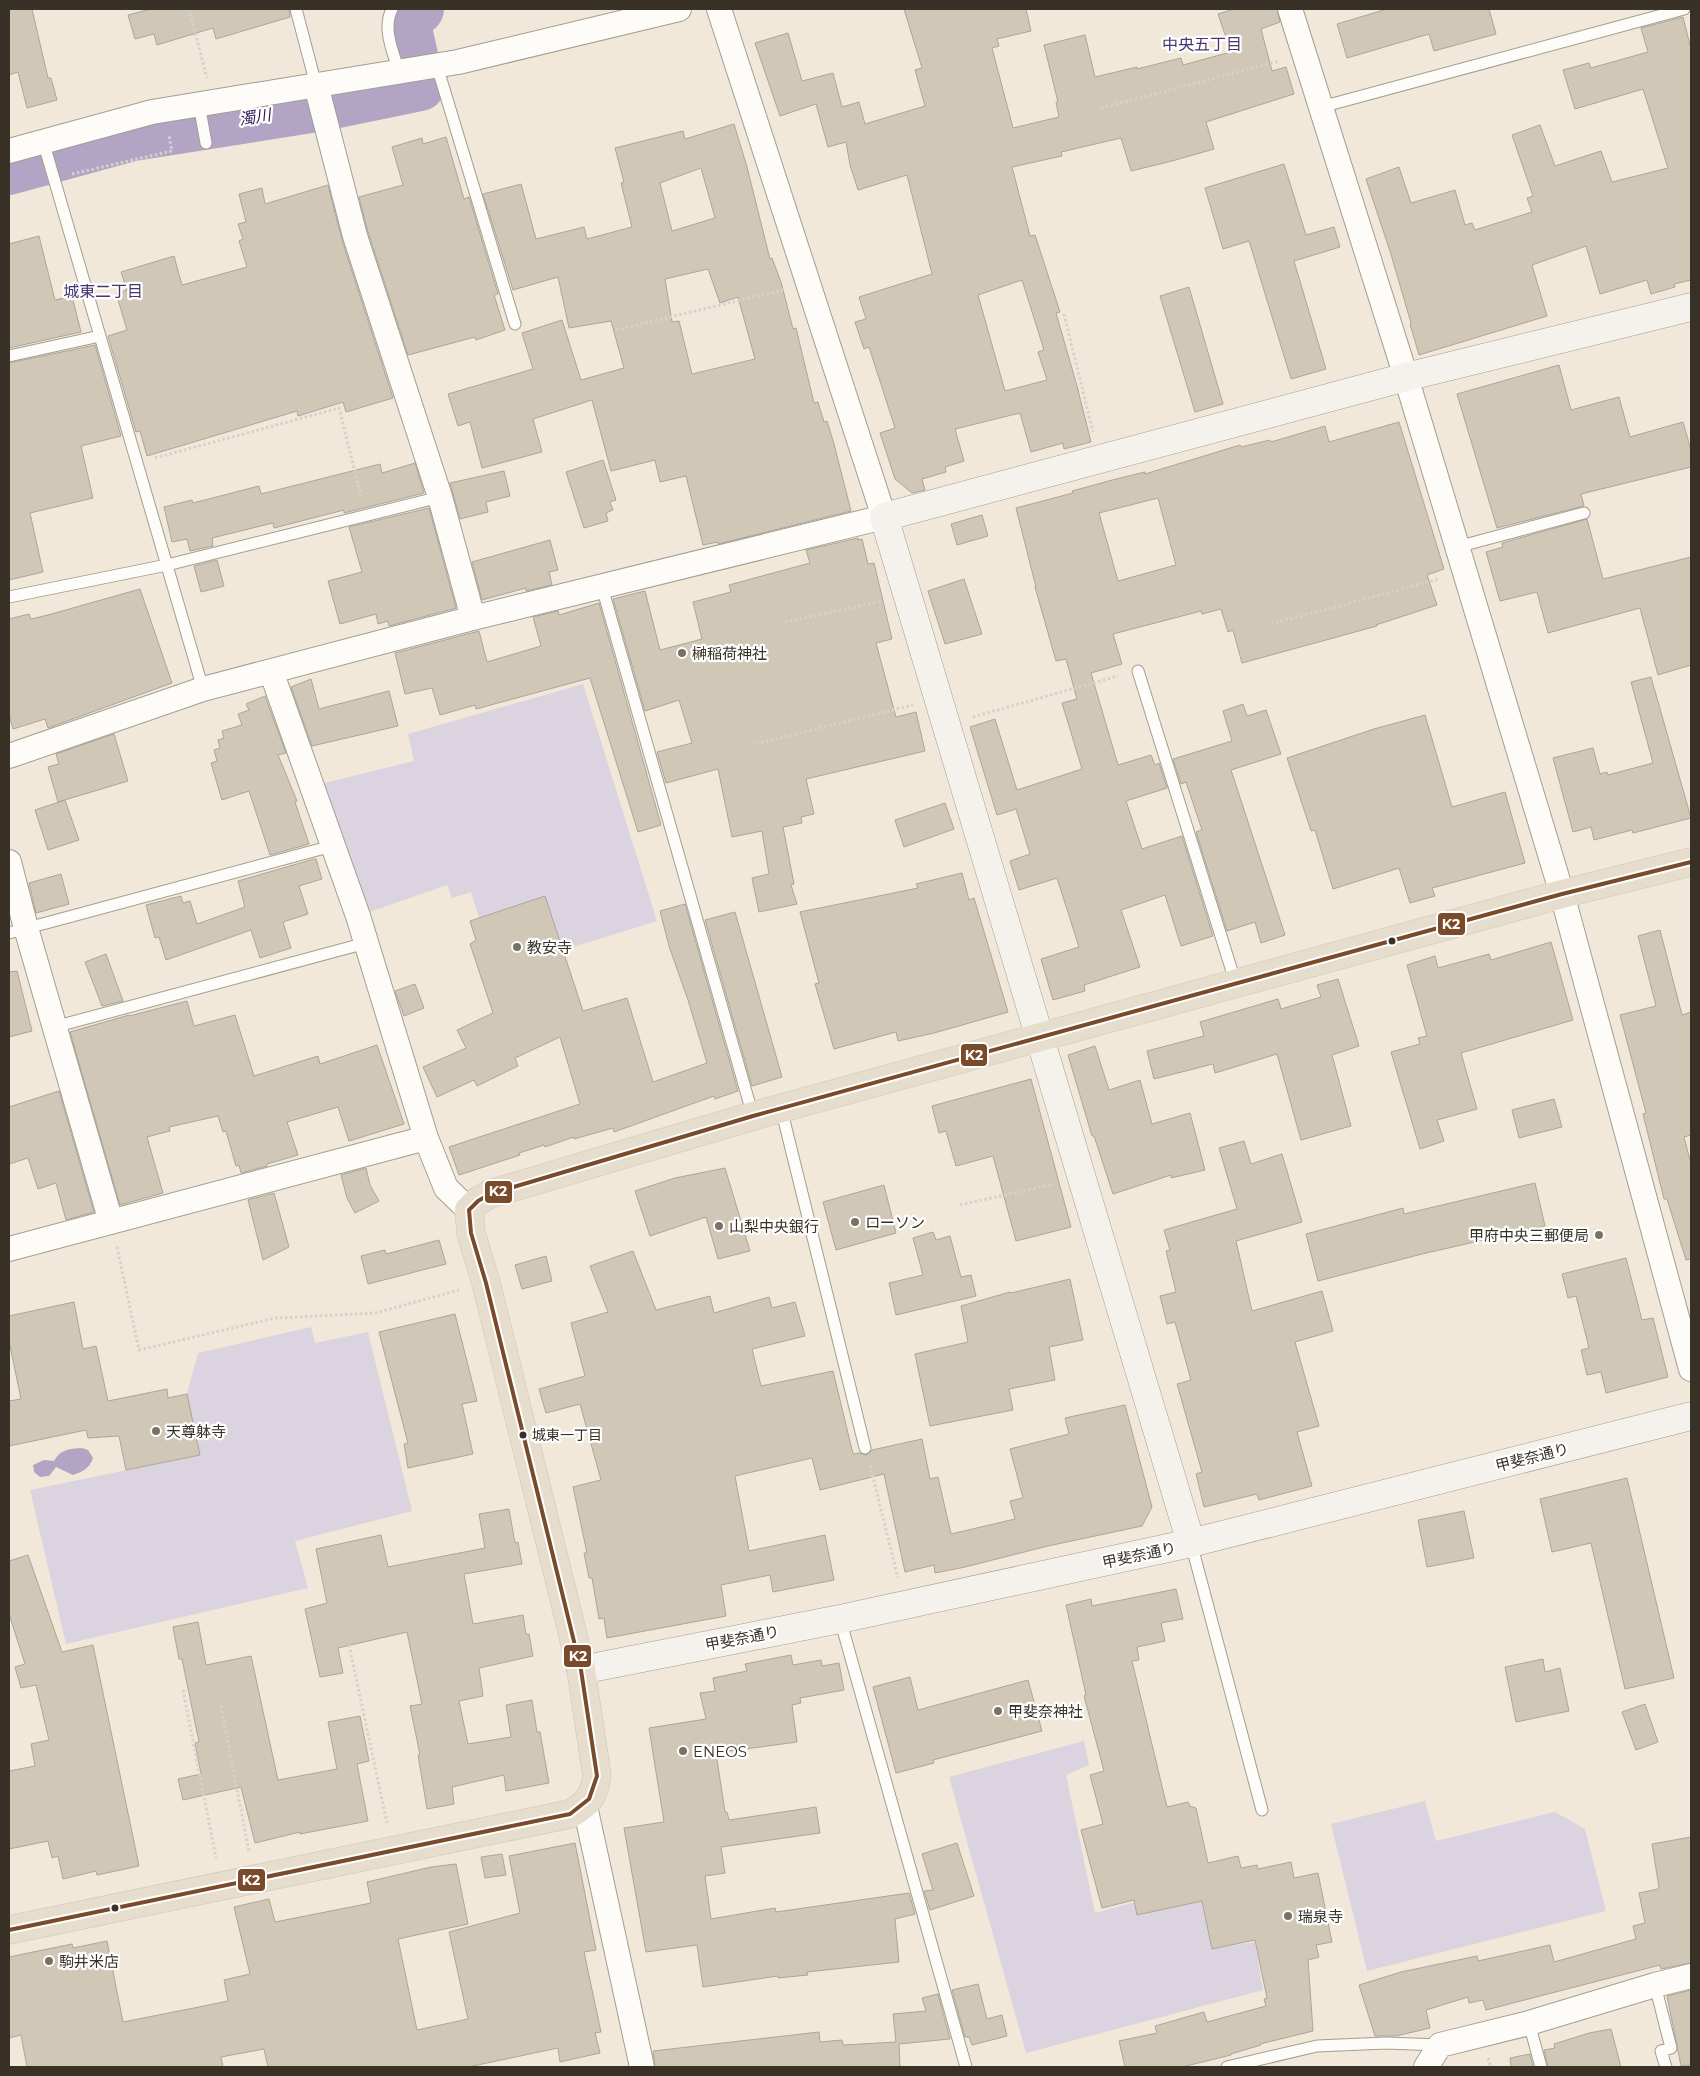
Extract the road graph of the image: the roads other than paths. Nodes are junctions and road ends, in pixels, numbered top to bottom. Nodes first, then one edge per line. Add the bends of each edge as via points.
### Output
1 (296, 9) edge
2 (392, 9) edge
3 (679, 9) edge
4 (719, 9) edge
5 (1290, 9) edge
6 (1684, 9) edge
7 (436, 66) junction
8 (400, 72) junction
9 (316, 85) junction
10 (204, 107) junction
11 (1322, 107) junction
12 (206, 143) dead end
13 (44, 144) junction
14 (9, 151) edge
15 (1691, 307) edge
16 (514, 324) dead end
17 (100, 336) junction
18 (9, 356) edge
19 (1406, 377) junction
20 (440, 497) junction
21 (1584, 513) dead end
22 (884, 517) junction
23 (1457, 547) junction
24 (167, 565) junction
25 (602, 587) junction
26 (9, 597) edge
27 (473, 618) junction
28 (271, 671) junction
29 (1138, 671) road end
30 (203, 690) junction
31 (9, 756) edge
32 (332, 846) junction
33 (9, 862) edge
34 (1691, 862) edge
35 (1562, 894) junction
36 (17, 930) edge
37 (366, 943) junction
38 (1236, 984) junction
39 (54, 1027) junction
40 (1039, 1038) junction
41 (781, 1108) junction
42 (753, 1116) junction
43 (426, 1138) junction
44 (469, 1210) junction
45 (112, 1222) junction
46 (9, 1249) edge
47 (1691, 1368) edge
48 (1691, 1416) edge
49 (865, 1448) road end
50 (1191, 1544) junction
51 (840, 1619) junction
52 (581, 1670) junction
53 (585, 1806) junction
54 (1262, 1810) dead end
55 (9, 1930) edge
56 (1691, 1976) edge
57 (1655, 1985) junction
58 (1529, 2023) junction
59 (1440, 2046) junction
60 (642, 2067) edge
61 (966, 2067) edge
62 (1227, 2067) edge
63 (1426, 2067) edge
64 (1541, 2067) edge
65 (1666, 2067) edge

1 - 9 lane
2 - 8 lane via 387,30
3 - 7 street
4 - 22 street
5 - 11 street
6 - 11 lane
7 - 8 street
7 - 16 lane
8 - 9 street
9 - 10 street
9 - 20 street via 355,236
10 - 12 lane
10 - 13 street via 152,112
11 - 19 street
13 - 14 street
13 - 17 lane
15 - 19 street
17 - 18 lane
17 - 24 lane
19 - 22 street
19 - 23 street
20 - 24 lane
20 - 27 street
21 - 23 lane
22 - 25 street
22 - 40 street
23 - 35 street
24 - 26 lane
24 - 30 lane
25 - 27 street
25 - 42 lane
27 - 28 street
28 - 30 street
28 - 32 street
29 - 38 lane
30 - 31 street
32 - 36 lane
32 - 37 street
33 - 36 street
34 - 35 highway
35 - 38 highway
35 - 47 street
36 - 39 street
37 - 39 lane
37 - 43 street
38 - 40 highway
39 - 45 street
40 - 41 highway
40 - 50 street
41 - 42 highway
41 - 49 lane
42 - 44 highway via 490,1194
43 - 44 street via 446,1188
43 - 45 street
44 - 52 highway via 471,1232
45 - 46 street
48 - 50 street, 甲斐奈通り
50 - 51 street, 甲斐奈通り
50 - 54 lane
51 - 52 street, 甲斐奈通り
51 - 61 lane
52 - 53 highway via 598,1776 594,1793
53 - 55 highway via 570,1814
53 - 60 street
56 - 57 street
57 - 58 street
57 - 65 lane via 1671,2048 1661,2051
58 - 59 street
58 - 64 lane
59 - 62 lane via 1386,2043 1317,2046
59 - 63 street

